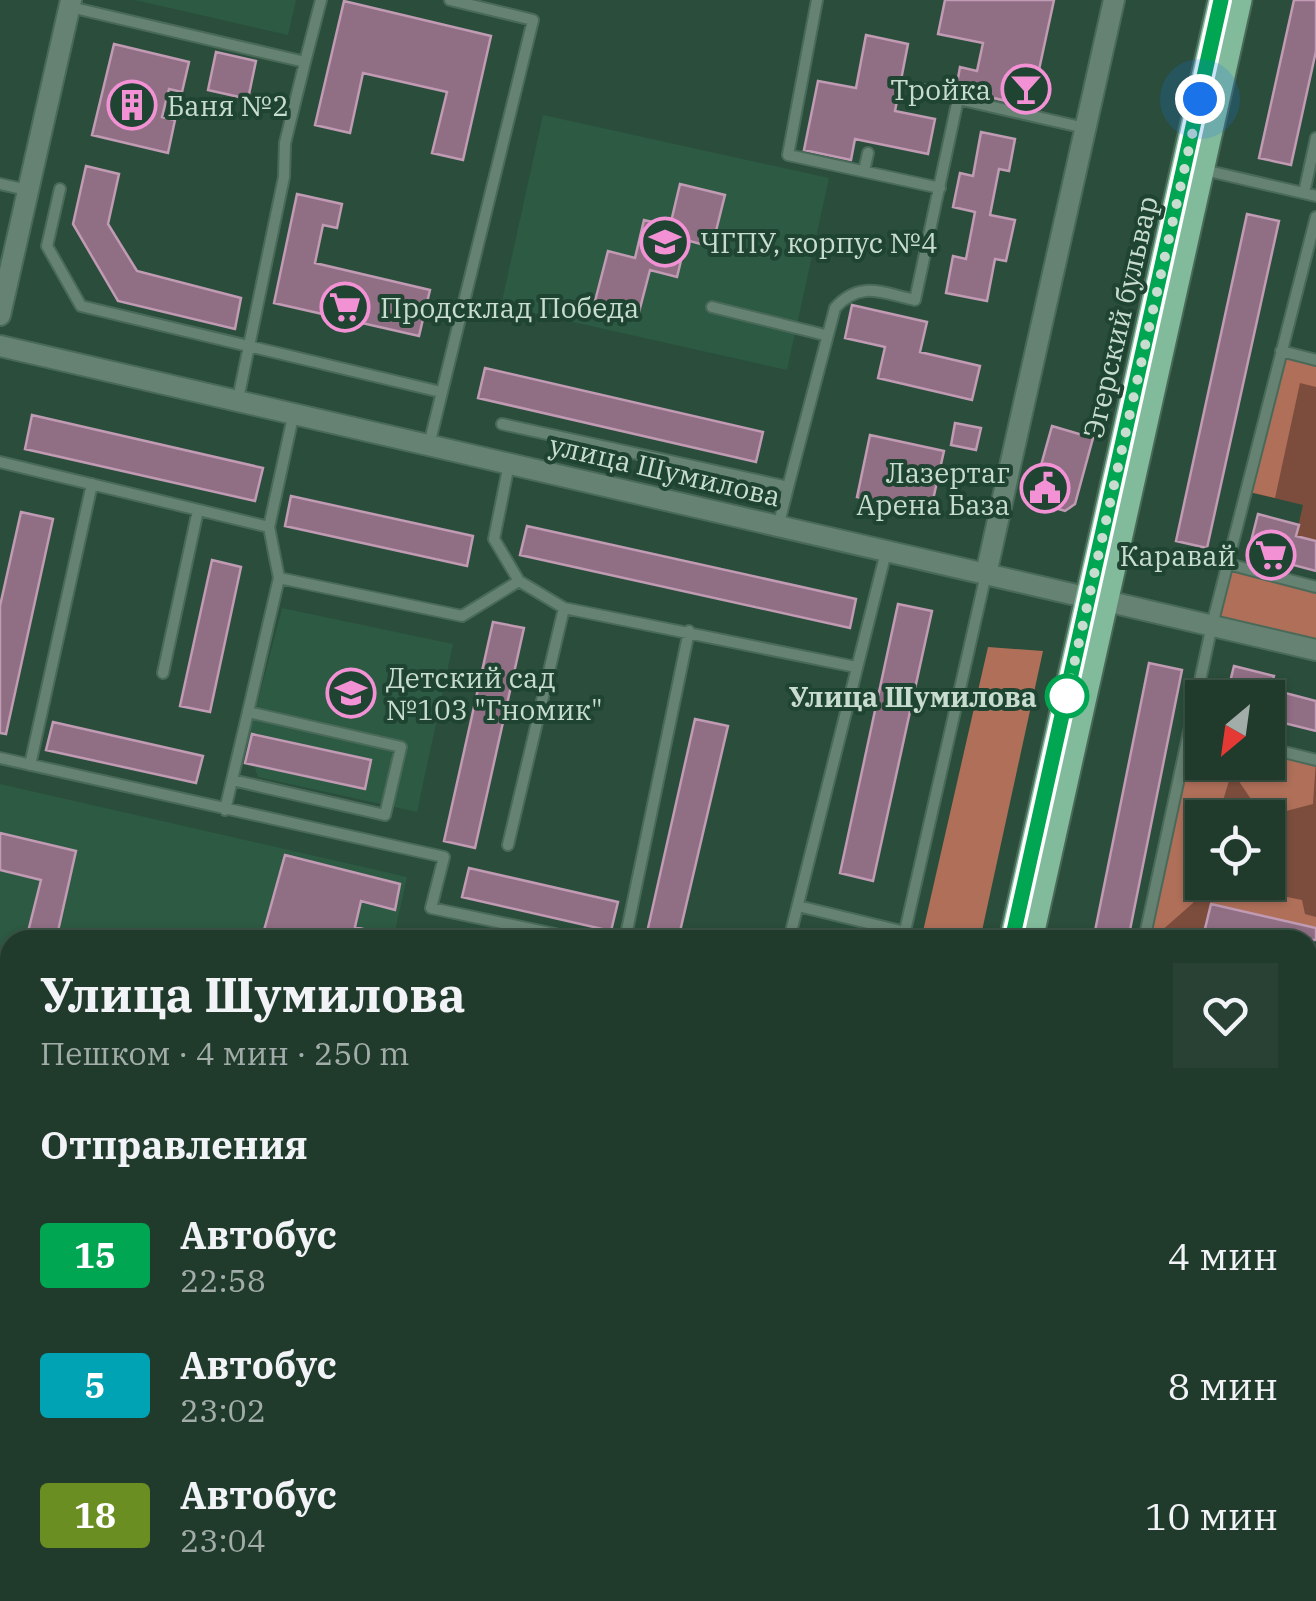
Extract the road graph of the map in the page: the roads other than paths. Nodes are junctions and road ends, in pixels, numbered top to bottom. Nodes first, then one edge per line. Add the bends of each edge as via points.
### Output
1 (321, 0) edge
2 (450, 0) edge
3 (817, 0) edge
4 (1114, 0) edge
5 (1221, 0) edge
6 (1239, 0) edge
7 (71, 4) edge
8 (305, 62) junction
9 (924, 90) dead end
10 (958, 99) junction
11 (1085, 128) junction
12 (1316, 138) edge
13 (868, 153) dead end
14 (1194, 168) junction
15 (864, 171) junction
16 (0, 184) edge
17 (940, 188) junction
18 (60, 189) dead end
19 (28, 190) junction
20 (1304, 193) junction
21 (1316, 196) edge
22 (1316, 218) edge
23 (712, 307) dead end
24 (0, 315) edge
25 (825, 334) junction
26 (0, 346) edge
27 (249, 347) junction
28 (1280, 351) junction
29 (1316, 360) edge
30 (441, 392) junction
31 (238, 399) junction
32 (294, 412) junction
33 (502, 424) dead end
34 (428, 445) junction
35 (0, 462) edge
36 (509, 464) junction
37 (92, 484) junction
38 (788, 487) junction
39 (198, 510) junction
40 (268, 526) junction
41 (778, 528) junction
42 (886, 552) junction
43 (1228, 564) junction
44 (986, 574) junction
45 (279, 578) junction
46 (519, 581) junction
47 (1316, 586) edge
48 (1097, 600) junction
49 (564, 608) junction
50 (1212, 626) junction
51 (689, 630) junction
52 (1316, 650) edge
53 (856, 667) junction
54 (163, 672) dead end
55 (1200, 680) edge
56 (248, 712) junction
57 (1185, 752) edge
58 (1285, 752) edge
59 (0, 758) edge
60 (1316, 760) edge
61 (30, 765) junction
62 (232, 780) junction
63 (225, 810) junction
64 (508, 846) dead end
65 (798, 906) junction
66 (535, 930) edge
67 (626, 930) edge
68 (792, 930) edge
69 (883, 930) edge
70 (905, 930) edge
71 (1014, 930) edge
72 (1032, 930) edge
73 (1146, 930) edge

1 - 8 lane
2 - 30 lane via 533,20
3 - 15 lane via 788,155
4 - 11 street
5 - 14 main road, Эгерский бульвар
6 - 14 main road, Эгерский бульвар
7 - 8 lane
7 - 19 street
8 - 27 lane
9 - 10 lane
10 - 11 lane
10 - 17 lane
11 - 44 street
12 - 20 lane
13 - 15 lane
14 - 20 lane
14 - 48 main road, Эгерский бульвар
15 - 17 lane
16 - 19 lane
17 - 25 lane via 915,300 865,289 847,294
18 - 27 lane via 46,246 82,306
19 - 24 street
20 - 21 lane
22 - 28 lane
23 - 25 lane
25 - 38 lane
26 - 31 street, улица Шумилова
27 - 30 lane
27 - 31 lane
28 - 29 lane
28 - 43 lane
30 - 34 lane
31 - 32 street, улица Шумилова
32 - 34 street, улица Шумилова
32 - 40 lane
33 - 38 lane
34 - 36 street, улица Шумилова
35 - 37 lane
36 - 41 street, улица Шумилова
36 - 46 lane via 494,539
37 - 39 lane
37 - 61 lane
38 - 41 lane
39 - 40 lane
39 - 54 lane
40 - 45 lane
41 - 42 street, улица Шумилова
42 - 44 street, улица Шумилова
42 - 53 lane
43 - 47 lane
43 - 50 lane
44 - 48 street, улица Шумилова
44 - 70 lane
45 - 46 lane via 462,616
45 - 56 lane
46 - 49 lane
48 - 50 street, улица Шумилова
48 - 71 main road, Эгерский бульвар
48 - 72 main road, Эгерский бульвар
49 - 51 lane
49 - 64 lane
50 - 52 street, улица Шумилова
50 - 55 lane
51 - 53 lane
51 - 67 lane
53 - 65 lane
56 - 62 lane
56 - 62 lane via 400,747 385,815
57 - 73 lane
58 - 60 lane
59 - 61 lane
61 - 63 lane
62 - 63 lane
63 - 66 lane via 444,857 431,908
65 - 68 lane
65 - 69 lane

